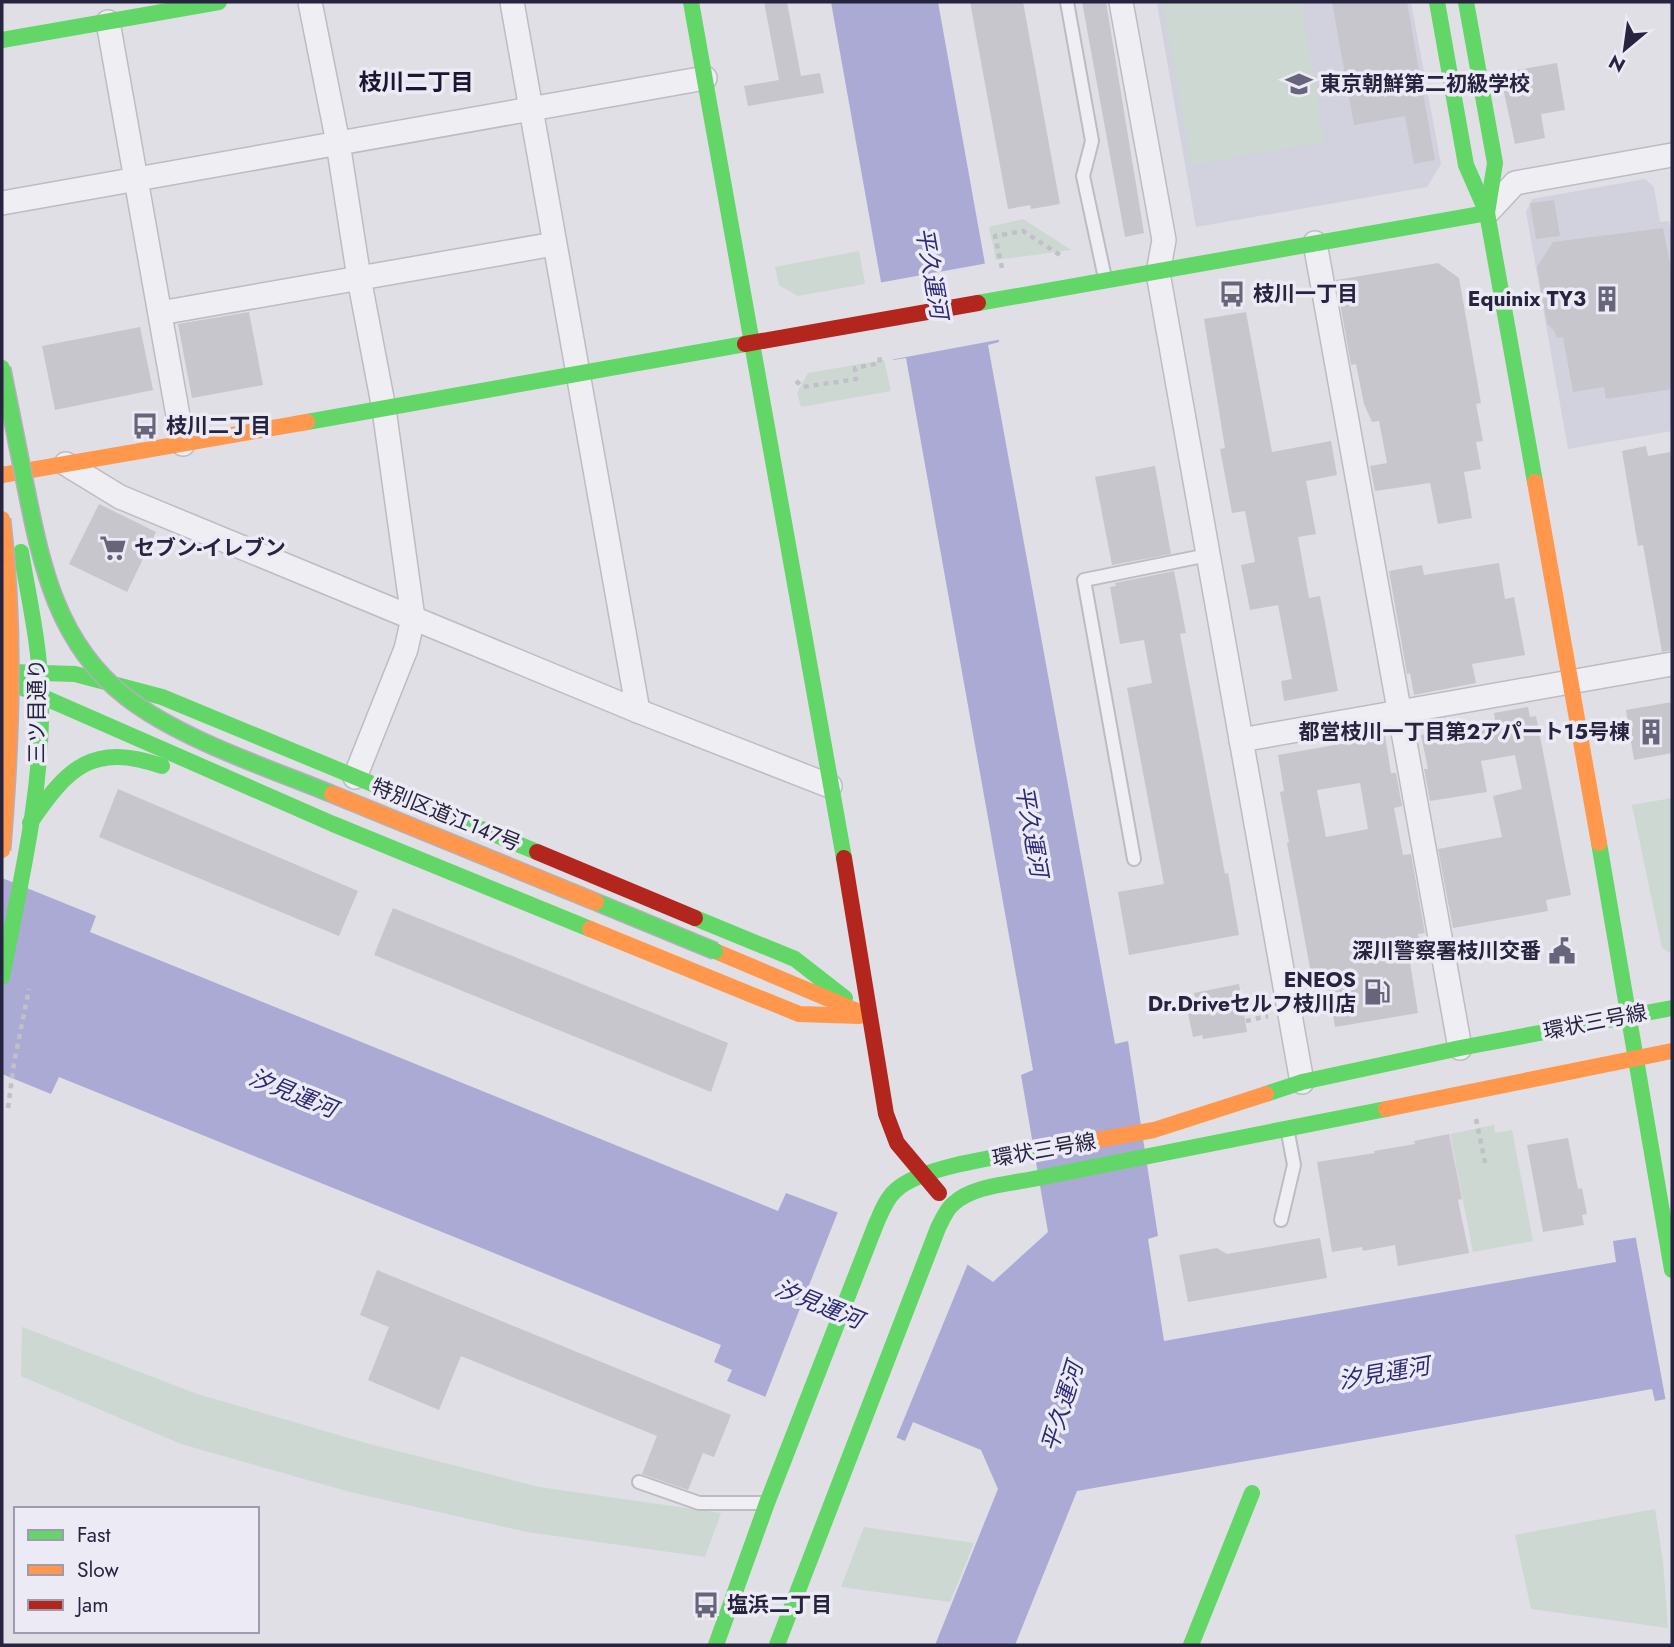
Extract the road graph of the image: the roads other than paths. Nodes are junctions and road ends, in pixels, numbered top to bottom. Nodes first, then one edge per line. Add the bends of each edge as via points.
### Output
1 (219, 2) edge
2 (310, 2) edge
3 (512, 2) edge
4 (691, 2) edge
5 (1067, 2) edge
6 (1124, 2) edge
7 (1437, 2) edge
8 (1466, 2) edge
9 (108, 22) junction
10 (2, 40) edge
11 (705, 78) junction
12 (530, 109) junction
13 (338, 143) junction
14 (1671, 162) edge
15 (136, 179) junction
16 (2, 203) edge
17 (1487, 212) junction
18 (1315, 243) junction
19 (554, 244) junction
20 (1158, 273) junction
21 (359, 278) junction
22 (1106, 282) junction
23 (160, 313) junction
24 (751, 342) junction
25 (2, 368) edge
26 (577, 376) junction
27 (384, 409) junction
28 (2, 444) edge
29 (183, 444) junction
30 (66, 464) junction
31 (5, 475) edge
32 (2, 519) edge
33 (1208, 555) junction
34 (413, 618) junction
35 (1672, 664) edge
36 (2, 672) edge
37 (40, 672) junction
38 (2, 679) edge
39 (1569, 681) junction
40 (41, 695) junction
41 (638, 711) junction
42 (1399, 713) junction
43 (1241, 740) junction
44 (355, 777) junction
45 (830, 786) junction
46 (30, 823) junction
47 (333, 824) junction
48 (2, 849) edge
49 (1134, 859) dead end
50 (2, 977) edge
51 (1672, 1008) edge
52 (869, 1016) junction
53 (1630, 1016) junction
54 (1460, 1048) junction
55 (1672, 1051) edge
56 (1637, 1057) junction
57 (1302, 1082) junction
58 (1287, 1129) junction
59 (922, 1175) junction
60 (951, 1205) junction
61 (1281, 1220) dead end
62 (1672, 1270) edge
63 (639, 1482) dead end
64 (1252, 1493) dead end
65 (767, 1503) junction
66 (774, 1644) edge
67 (716, 1645) edge
68 (1191, 1645) edge

1 - 9 main road
2 - 13 street
3 - 12 street
4 - 11 main road
5 - 22 lane via 1092,141 1083,176
6 - 20 street via 1164,240
7 - 17 main road via 1466,165
8 - 17 main road via 1495,163
9 - 10 main road
9 - 15 street
11 - 12 street
11 - 24 main road
12 - 13 street
12 - 19 street
13 - 15 street
13 - 21 street
14 - 17 street via 1515,183
15 - 16 street
15 - 23 street
17 - 18 main road
17 - 39 main road
18 - 20 main road
18 - 42 street
19 - 21 street
19 - 26 street
20 - 22 main road
20 - 33 street
21 - 23 street
21 - 27 street
22 - 24 main road
23 - 29 street
24 - 26 main road
24 - 45 main road
25 - 52 main road, bridge via 51,594 69,632 94,666 126,697 218,747
26 - 27 main road
26 - 41 street
27 - 29 main road
27 - 34 street
28 - 31 main road, 三ツ目通り
29 - 30 main road
30 - 31 main road
30 - 34 street via 120,498
31 - 37 main road, 三ツ目通り
32 - 48 main road, bridge via 12,631 12,709
33 - 43 street
33 - 49 lane via 1084,580
34 - 41 street
34 - 44 street via 406,649
35 - 39 street
36 - 37 main road, 特別区道江147号
37 - 40 main road, 三ツ目通り
37 - 44 main road, 特別区道江147号 via 89,676 162,697
38 - 40 main road
39 - 42 street
39 - 53 main road
40 - 46 main road, 三ツ目通り
40 - 47 main road
41 - 45 street
42 - 43 street
42 - 54 street
43 - 57 street
44 - 52 main road, 特別区道江147号 via 795,959
45 - 52 main road
46 - 47 main road via 69,774 94,760 134,756
46 - 50 main road, 三ツ目通り
47 - 52 main road via 799,1014
51 - 53 main road, 環状三号線
52 - 59 main road via 886,1114 897,1143
53 - 54 main road, 環状三号線
53 - 56 main road
54 - 57 main road, 環状三号線
55 - 56 main road, 環状三号線
56 - 58 main road, 環状三号線
56 - 62 main road
57 - 59 main road, 環状三号線 via 1154,1130
58 - 60 main road, 環状三号線 via 979,1191
58 - 61 lane via 1294,1164
59 - 60 main road
59 - 65 main road, 環状三号線 via 892,1192 876,1224
60 - 66 main road
63 - 65 lane via 699,1503
64 - 68 main road
65 - 67 main road, 環状三号線 via 728,1628

